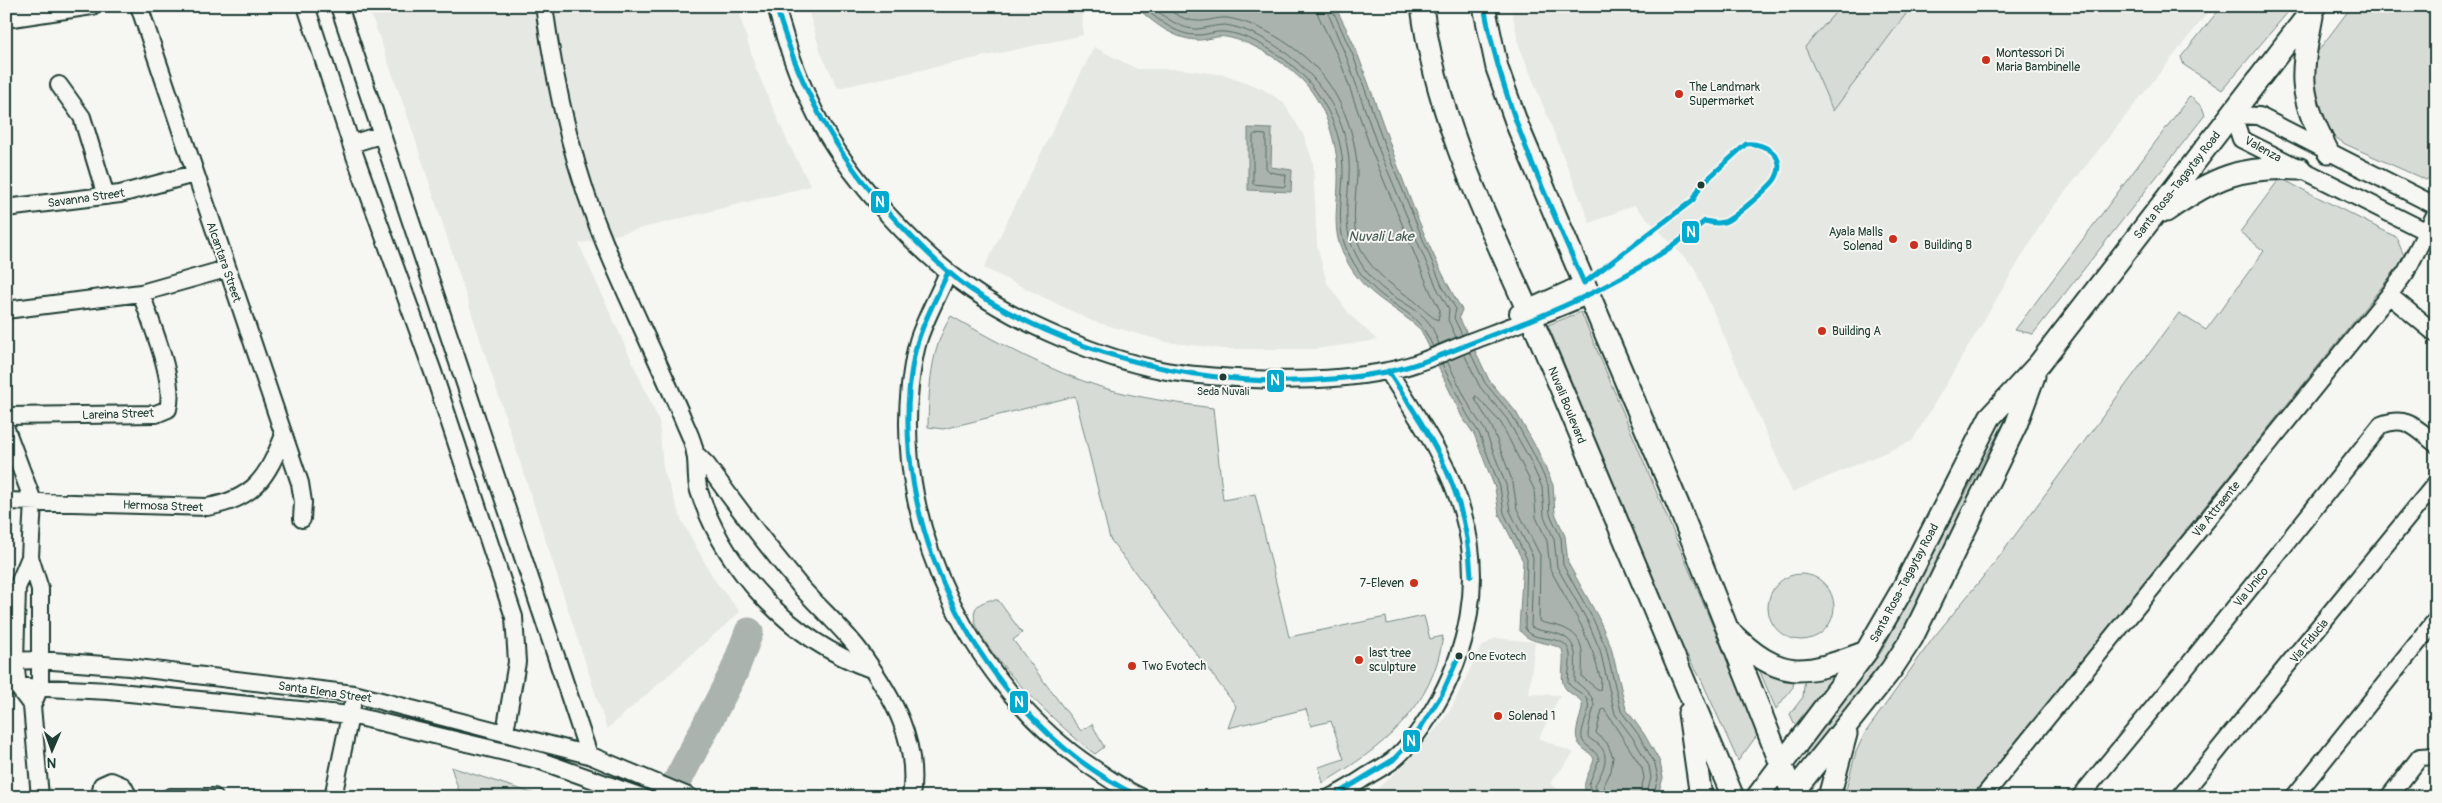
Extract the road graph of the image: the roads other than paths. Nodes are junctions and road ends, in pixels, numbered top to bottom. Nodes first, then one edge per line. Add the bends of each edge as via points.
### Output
1 (92, 6) edge
2 (138, 6) edge
3 (306, 6) edge
4 (339, 6) edge
5 (544, 6) edge
6 (776, 6) edge
7 (1422, 6) edge
8 (1484, 6) edge
9 (2314, 8) edge
10 (48, 10) edge
11 (6, 19) edge
12 (59, 85) dead end
13 (2233, 115) junction
14 (380, 135) junction
15 (352, 144) junction
16 (2328, 152) junction
17 (2300, 169) junction
18 (194, 174) junction
19 (106, 196) junction
20 (8, 205) edge
21 (2436, 206) edge
22 (2436, 213) edge
23 (2146, 226) junction
24 (2426, 232) junction
25 (226, 268) junction
26 (948, 272) junction
27 (1587, 289) junction
28 (141, 293) junction
29 (2389, 295) junction
30 (6, 310) edge
31 (1529, 314) junction
32 (2436, 334) edge
33 (2039, 364) junction
34 (1388, 371) junction
35 (6, 416) edge
36 (6, 429) edge
37 (284, 435) junction
38 (2436, 444) edge
39 (696, 454) junction
40 (2436, 484) edge
41 (6, 501) edge
42 (33, 501) junction
43 (302, 519) dead end
44 (30, 557) junction
45 (2436, 620) edge
46 (1726, 628) junction
47 (1866, 652) junction
48 (40, 660) junction
49 (11, 661) edge
50 (871, 669) junction
51 (1684, 683) junction
52 (12, 686) edge
53 (40, 688) junction
54 (354, 694) junction
55 (32, 706) junction
56 (351, 715) junction
57 (1850, 721) junction
58 (506, 732) junction
59 (589, 755) junction
60 (2436, 756) edge
61 (1781, 766) junction
62 (657, 788) edge
63 (1792, 795) edge
64 (687, 796) edge
65 (40, 797) edge
66 (100, 797) edge
67 (129, 797) edge
68 (170, 797) edge
69 (214, 797) edge
70 (333, 797) edge
71 (642, 797) edge
72 (911, 797) edge
73 (1141, 797) edge
74 (1331, 797) edge
75 (1701, 797) edge
76 (1733, 797) edge
77 (1757, 797) edge
78 (1829, 797) edge
79 (1983, 797) edge
80 (2080, 797) edge
81 (2180, 797) edge
82 (2294, 797) edge
83 (2389, 797) edge

1 - 10 street
2 - 18 street, Alcantara Street
3 - 15 street
4 - 14 street
5 - 39 street via 558,91 581,178 604,243 672,392
6 - 26 street via 794,67 822,127 842,158 893,219
7 - 31 main road, Nuvali Boulevard via 1426,36 1450,123 1480,208
8 - 27 main road via 1497,68 1518,126
9 - 13 main road, Santa Rosa-Tagaytay Road
9 - 16 main road via 2303,61 2303,88 2308,110
10 - 11 street
12 - 19 street via 82,117
13 - 16 street, Valenza via 2259,116
13 - 17 street, Valenza via 2241,139
13 - 23 main road, Santa Rosa-Tagaytay Road
14 - 15 street
14 - 59 street
15 - 58 street via 433,372 514,617 517,662
16 - 21 street, Valenza
17 - 23 main road via 2258,168 2233,173 2191,194
17 - 24 street, Valenza
18 - 19 street, Savanna Street
18 - 25 street, Alcantara Street
19 - 20 street, Savanna Street
22 - 24 street, Via Attraente
23 - 33 main road, Santa Rosa-Tagaytay Road
24 - 29 street, Via Attraente via 2406,272
25 - 28 street
25 - 37 street, Alcantara Street
26 - 34 street via 974,291 1045,330 1108,355 1161,370 1286,380 1347,378
26 - 73 street via 919,338 910,388 912,468 935,564 954,608 1008,693 1040,728 1067,750 1114,783
27 - 31 street
27 - 46 main road
28 - 30 street
28 - 35 street, Lareina Street via 169,379 172,397 168,409 156,414
29 - 32 street
29 - 79 street, Via Attraente
31 - 34 street via 1480,339
31 - 51 main road, Nuvali Boulevard
33 - 47 main road, Santa Rosa-Tagaytay Road via 1990,417 1902,590
33 - 57 main road, Santa Rosa-Tagaytay Road via 2016,425 1912,638
34 - 74 street via 1446,468 1457,493 1469,545 1470,615 1459,656 1422,728 1393,760
36 - 42 street
37 - 42 street, Hermosa Street via 264,477 250,492 228,504 207,508
37 - 43 street, Alcantara Street via 300,483
38 - 80 street, Via Unico via 2412,425 2395,420 2381,425
39 - 50 street
39 - 50 street via 698,489 711,522 758,593 799,630 848,661
40 - 81 street, Via Fiducia
41 - 42 street, Hermosa Street
42 - 44 street
44 - 48 street via 40,589
44 - 49 street via 17,588
45 - 82 street
46 - 47 main road via 1754,653 1788,670 1820,668
46 - 61 main road
47 - 61 main road, Santa Rosa-Tagaytay Road
48 - 49 street, Santa Elena Street
48 - 53 street
48 - 54 street, Santa Elena Street via 130,667
49 - 52 street
50 - 72 street via 906,730 914,776
51 - 75 main road
51 - 76 main road, Nuvali Boulevard
52 - 53 street, Santa Elena Street
52 - 55 street
53 - 55 street
53 - 56 street, Santa Elena Street via 109,691
54 - 56 street
54 - 58 street, Santa Elena Street
55 - 65 street
56 - 70 street
56 - 71 street, Santa Elena Street via 538,760
57 - 63 main road, Santa Rosa-Tagaytay Road
57 - 78 main road
58 - 59 street, Santa Elena Street
59 - 62 street, Santa Elena Street
60 - 83 street via 2420,757
61 - 63 main road
61 - 77 main road, Santa Rosa-Tagaytay Road
62 - 64 street, Santa Elena Street
66 - 67 street via 102,785 111,781 123,786
68 - 69 street

